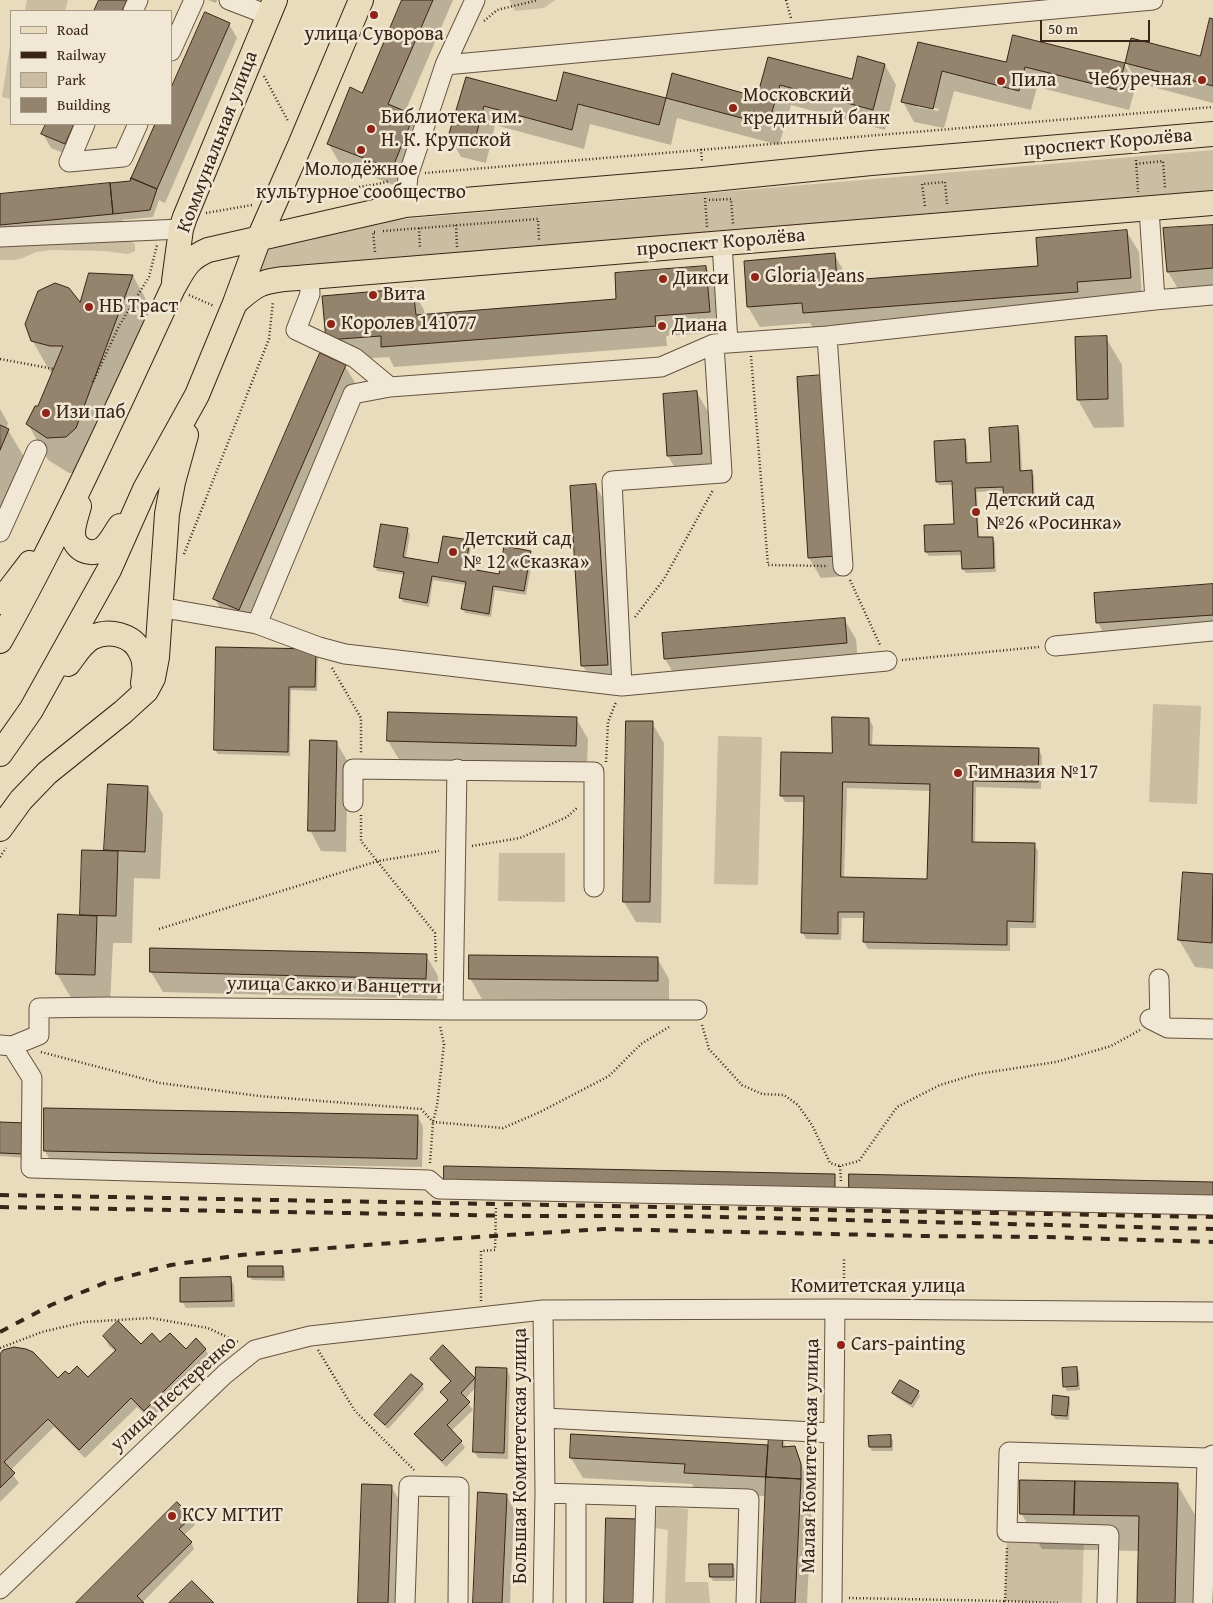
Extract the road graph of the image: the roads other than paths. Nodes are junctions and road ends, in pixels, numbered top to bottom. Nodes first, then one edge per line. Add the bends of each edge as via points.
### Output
1 (194, 0) edge
2 (229, 0) edge
3 (361, 0) edge
4 (474, 0) edge
5 (1153, 0) edge
6 (1093, 3) edge
7 (1005, 7) edge
8 (271, 8) edge
9 (172, 49) edge
10 (445, 65) junction
11 (85, 125) edge
12 (138, 125) edge
13 (1213, 134) edge
14 (1213, 203) edge
15 (405, 205) junction
16 (1144, 209) junction
17 (183, 223) junction
18 (0, 237) edge
19 (259, 238) junction
20 (721, 238) junction
21 (308, 277) junction
22 (173, 288) junction
23 (1213, 295) edge
24 (1154, 300) junction
25 (235, 303) junction
26 (827, 336) junction
27 (721, 344) junction
28 (390, 387) junction
29 (197, 395) junction
30 (37, 450) dead end
31 (88, 470) junction
32 (145, 489) junction
33 (61, 525) junction
34 (0, 532) edge
35 (843, 566) road end
36 (0, 602) edge
37 (160, 608) junction
38 (257, 624) junction
39 (1213, 631) edge
40 (0, 641) edge
41 (1055, 646) road end
42 (887, 661) road end
43 (622, 686) junction
44 (139, 696) junction
45 (31, 710) junction
46 (0, 754) edge
47 (457, 769) junction
48 (357, 808) road end
49 (0, 829) edge
50 (594, 887) dead end
51 (1159, 979) dead end
52 (445, 1010) junction
53 (697, 1010) road end
54 (1213, 1029) edge
55 (6, 1045) edge
56 (1213, 1205) edge
57 (835, 1309) junction
58 (542, 1310) junction
59 (1213, 1312) edge
60 (545, 1418) junction
61 (833, 1433) junction
62 (1210, 1457) edge
63 (545, 1493) junction
64 (576, 1494) junction
65 (646, 1496) junction
66 (0, 1589) edge
67 (832, 1600) edge
68 (405, 1603) edge
69 (458, 1603) edge
70 (543, 1603) edge
71 (576, 1603) edge
72 (643, 1603) edge
73 (746, 1603) edge
74 (1107, 1603) edge
75 (1202, 1603) edge

1 - 9 street
2 - 8 street
3 - 19 main road
4 - 10 street
5 - 6 street
6 - 7 street
7 - 10 street
8 - 17 main road, Коммунальная улица
10 - 15 street via 408,176
11 - 12 street via 69,162 123,157
13 - 15 main road, проспект Королёва via 871,163 704,190
14 - 16 main road, проспект Королёва
15 - 19 main road, проспект Королёва
16 - 20 main road, проспект Королёва
16 - 24 street
17 - 18 street
17 - 22 main road, Коммунальная улица
19 - 22 main road, проспект Королёва via 196,255
19 - 25 main road
20 - 21 main road, проспект Королёва
20 - 27 street
21 - 25 main road, проспект Королёва via 261,284
21 - 28 street via 310,294 296,330 355,358
22 - 31 main road
23 - 24 street
24 - 26 street
25 - 29 main road
26 - 27 street
26 - 35 street
27 - 28 street via 661,367
27 - 43 street via 722,473 612,480
28 - 38 street via 353,394
29 - 32 main road
29 - 37 main road via 167,514
30 - 34 street
31 - 32 main road via 73,531 76,546 81,550 101,550 107,545
31 - 33 main road
32 - 45 main road via 109,570
33 - 36 main road
33 - 40 main road
37 - 38 street
37 - 44 main road via 153,678
38 - 43 street via 345,654
39 - 41 street
42 - 43 street
44 - 45 main road via 145,672 141,652 127,638 116,634 97,635 82,645 56,683
44 - 49 main road via 47,773 21,800
45 - 46 main road
47 - 48 street via 353,769
47 - 50 street via 594,772
47 - 52 street
51 - 54 street via 1155,1021 1168,1028
52 - 53 street, улица Сакко и Ванцетти
52 - 55 street, улица Сакко и Ванцетти via 40,1008 39,1035
55 - 56 street via 32,1078 31,1168 429,1180 440,1189
57 - 58 street, Комитетская улица
57 - 59 street, Комитетская улица
57 - 61 street, Малая Комитетская улица
58 - 60 street, Большая Комитетская улица
58 - 66 street, улица Нестеренко via 310,1336 255,1350 225,1374
60 - 61 street
60 - 63 street, Большая Комитетская улица
61 - 67 street, Малая Комитетская улица
62 - 74 street via 1009,1452 1007,1532 1109,1535
62 - 75 street
63 - 64 street
63 - 70 street, Большая Комитетская улица
64 - 65 street
64 - 71 street
65 - 72 street
65 - 73 street via 749,1499
68 - 69 street via 410,1486 429,1485 459,1487

